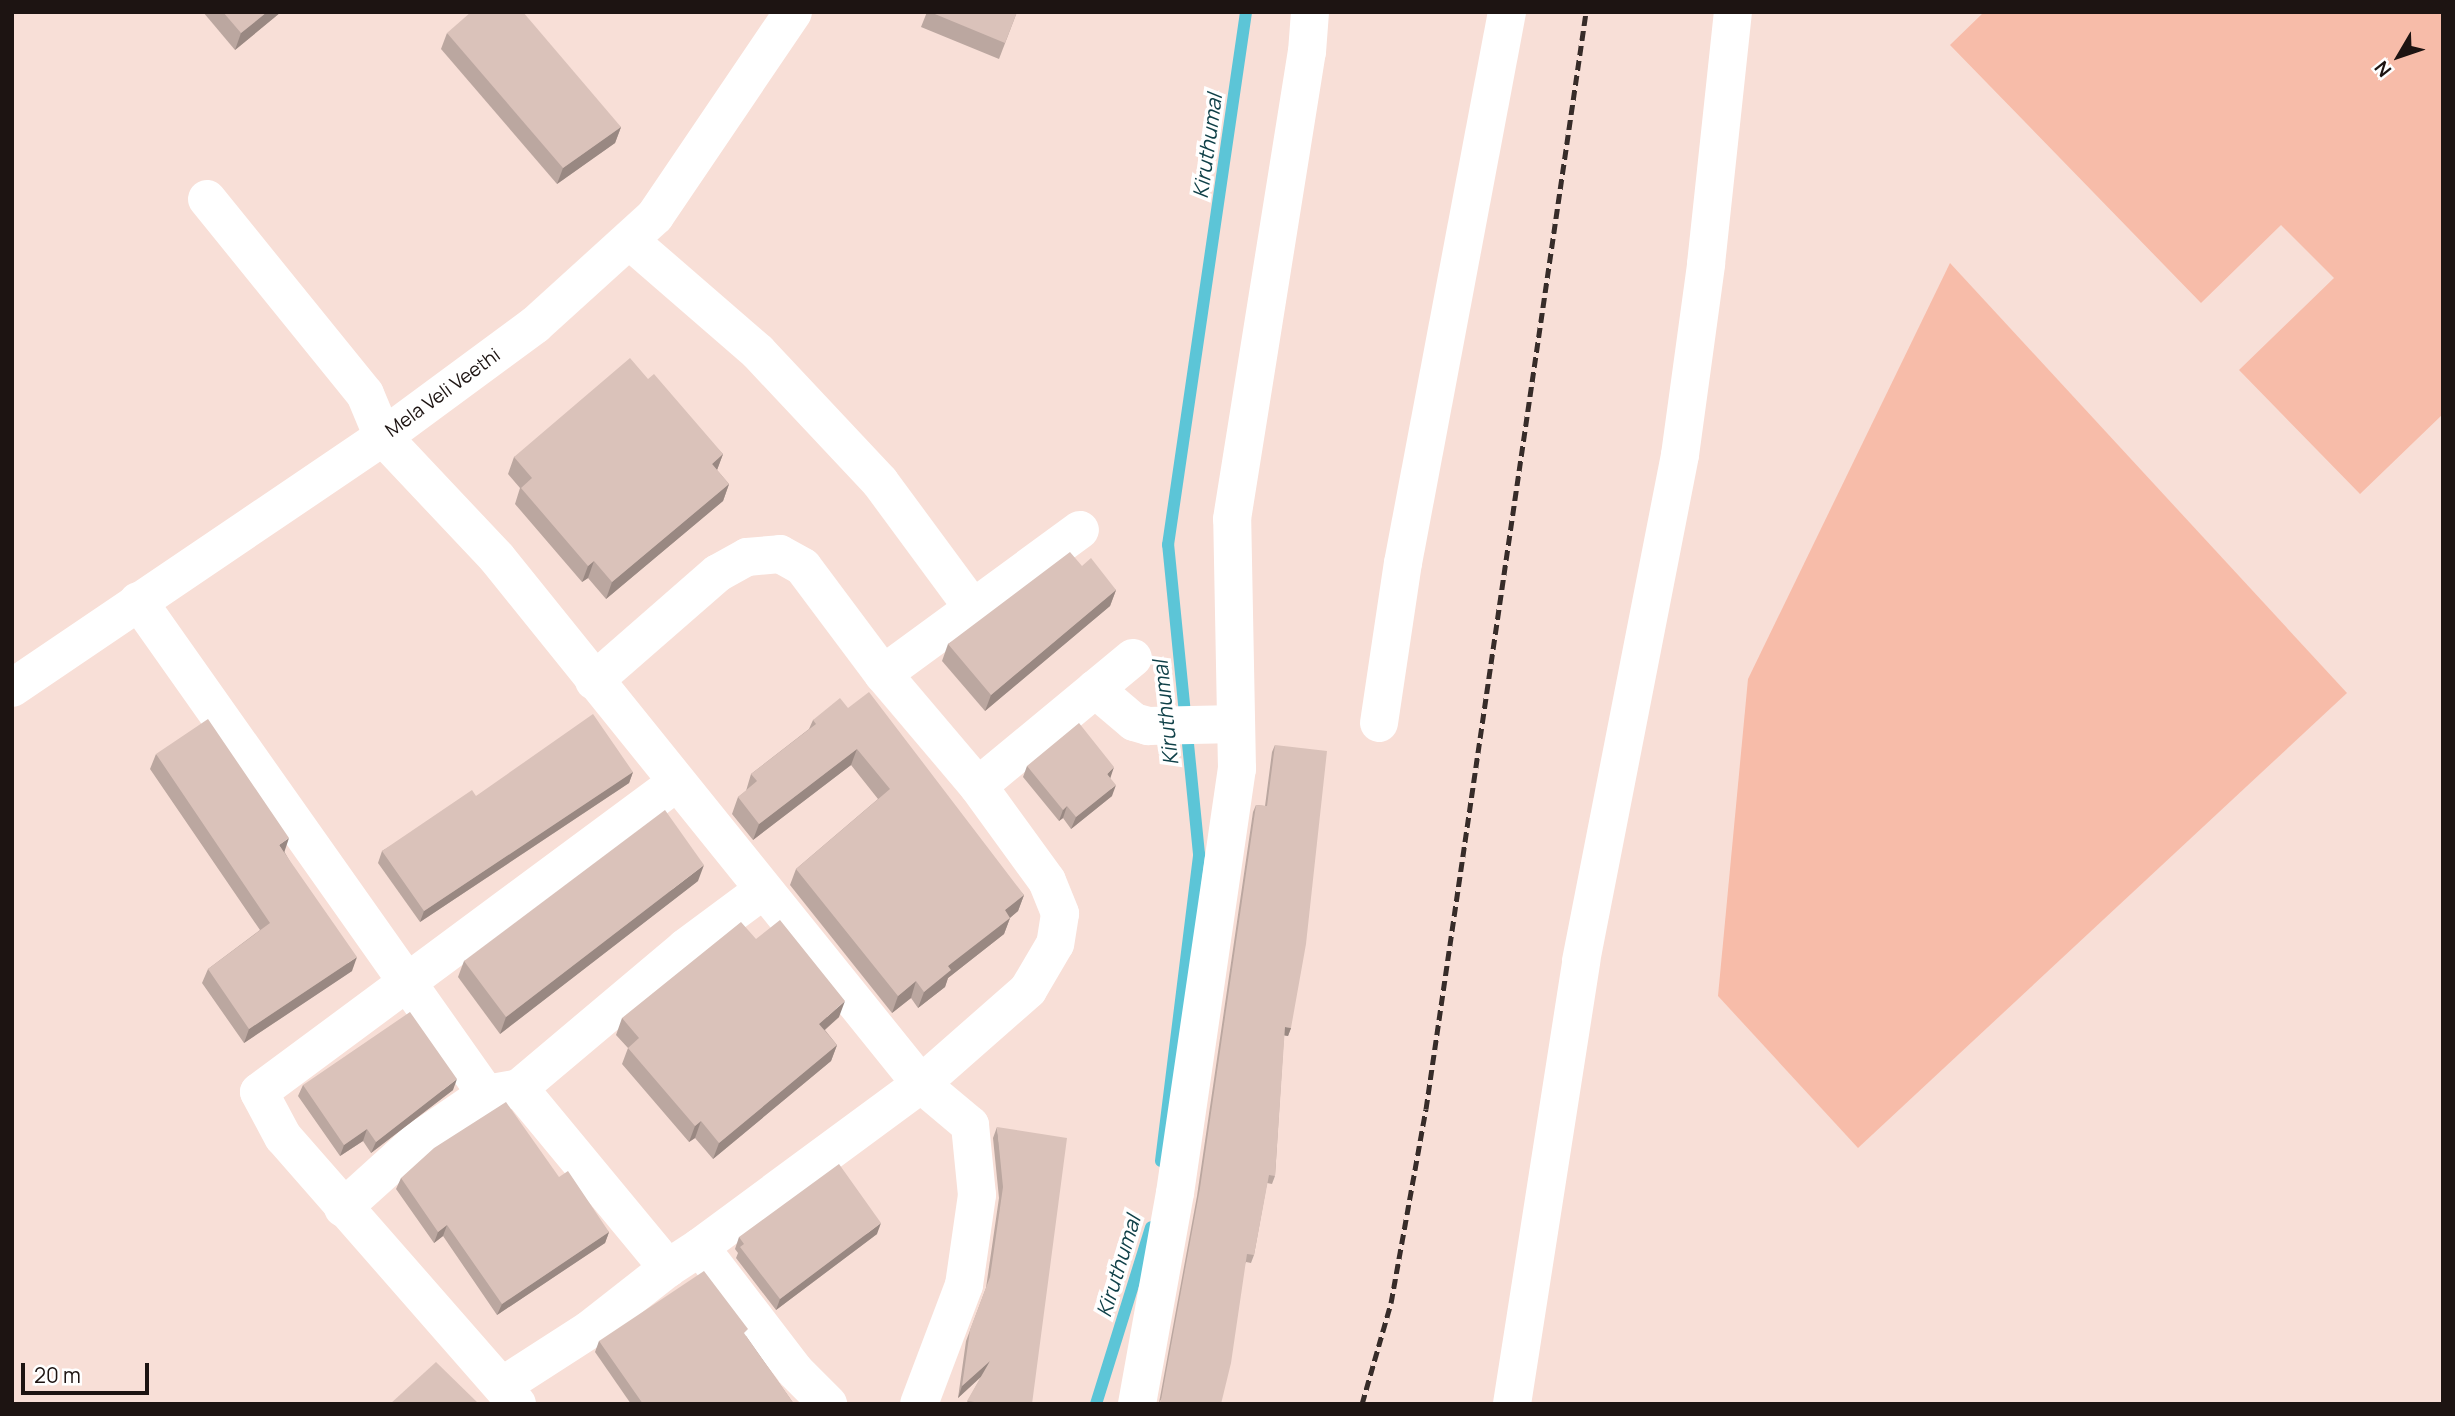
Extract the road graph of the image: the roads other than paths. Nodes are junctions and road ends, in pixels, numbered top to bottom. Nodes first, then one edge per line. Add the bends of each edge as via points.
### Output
1 (793, 12) edge
2 (1310, 12) edge
3 (1507, 12) edge
4 (1732, 12) edge
5 (207, 199) dead end
6 (630, 241) junction
7 (383, 437) junction
8 (1080, 530) dead end
9 (138, 601) junction
10 (975, 611) junction
11 (1133, 658) dead end
12 (883, 674) junction
13 (594, 681) junction
14 (12, 688) edge
15 (1095, 689) junction
16 (1379, 723) dead end
17 (1236, 724) junction
18 (676, 783) junction
19 (978, 786) junction
20 (762, 891) junction
21 (407, 983) junction
22 (921, 1084) junction
23 (502, 1091) junction
24 (343, 1208) junction
25 (700, 1247) junction
26 (668, 1268) junction
27 (509, 1395) edge
28 (828, 1404) edge
29 (919, 1404) edge
30 (1137, 1404) edge
31 (1512, 1404) edge

1 - 6 street, Mela Veli Veethi via 655,216
2 - 17 street via 1232,519
3 - 16 street via 1403,563
4 - 31 street via 1706,264 1680,455 1581,961
5 - 7 street via 365,394
6 - 7 street, Mela Veli Veethi via 535,325
6 - 10 street via 758,352 871,472
7 - 9 street, Mela Veli Veethi
7 - 13 street via 497,558
8 - 10 street
9 - 14 street, Mela Veli Veethi
9 - 21 street
10 - 12 street
11 - 15 street
12 - 13 street via 803,567 780,554 747,557 718,573
12 - 19 street
13 - 18 street
15 - 17 street via 1134,722 1148,726
15 - 19 street
17 - 30 street via 1235,783 1171,1218
18 - 20 street
18 - 21 street
19 - 22 street via 1047,881 1060,914 1055,944 1028,990
20 - 22 street
20 - 23 street
21 - 23 street
21 - 24 street via 259,1092 284,1137
22 - 25 street
22 - 29 street via 970,1125 977,1195 964,1285
23 - 24 street via 416,1142
23 - 26 street
24 - 27 street
25 - 26 street
25 - 28 street via 795,1371
26 - 27 street

